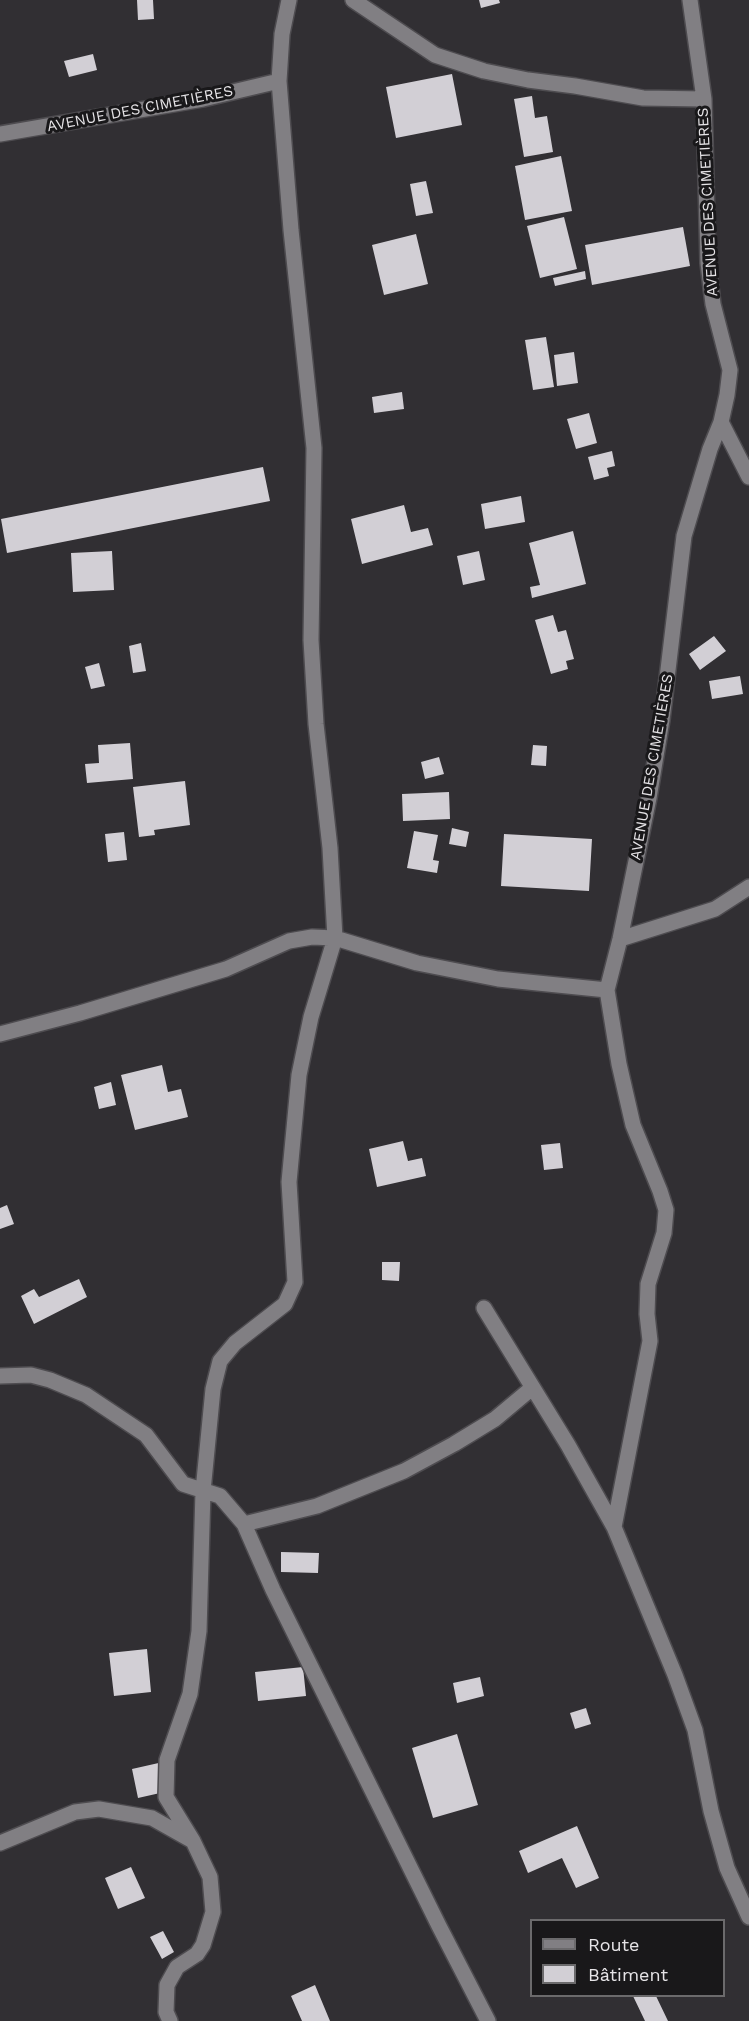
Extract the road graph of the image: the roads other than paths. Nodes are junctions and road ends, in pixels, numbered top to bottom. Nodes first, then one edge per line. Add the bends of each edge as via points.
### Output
1 (289, 0) edge
2 (353, 0) edge
3 (690, 0) edge
4 (279, 81) junction
5 (704, 99) junction
6 (0, 134) edge
7 (721, 422) junction
8 (749, 477) edge
9 (749, 886) edge
10 (335, 938) junction
11 (620, 939) junction
12 (607, 990) junction
13 (0, 1034) edge
14 (484, 1308) dead end
15 (0, 1376) edge
16 (532, 1388) junction
17 (204, 1491) junction
18 (244, 1524) junction
19 (614, 1527) junction
20 (193, 1841) junction
21 (0, 1843) edge
22 (749, 1917) edge
23 (170, 2021) edge
24 (488, 2021) edge

1 - 4 street
2 - 5 street via 435,55 484,71 643,98
3 - 5 street, AVENUE DES CIMETIÈRES
4 - 6 street, AVENUE DES CIMETIÈRES via 203,99
4 - 10 street via 314,448 311,640
5 - 7 street, AVENUE DES CIMETIÈRES via 708,263 713,304 730,370
7 - 8 street
7 - 11 street, AVENUE DES CIMETIÈRES via 684,536 662,720
9 - 11 street via 716,909
10 - 12 street via 417,963 498,979
10 - 13 street via 289,941 226,969
10 - 17 street via 311,1017 299,1075 289,1182 294,1282 285,1304 235,1343 220,1361 213,1389
11 - 12 street, AVENUE DES CIMETIÈRES
12 - 19 street, AVENUE DES CIMETIÈRES via 633,1125 666,1210 664,1233 648,1284 650,1341
14 - 16 street
15 - 17 street via 31,1375 86,1395 146,1436 183,1484
16 - 18 street via 495,1419 404,1471 317,1506
16 - 19 street
17 - 18 street via 220,1496
17 - 20 street via 199,1631 190,1694 167,1760 166,1797
18 - 24 street via 273,1590
19 - 22 street via 695,1730 711,1811
20 - 21 street via 152,1818 99,1809 75,1812
20 - 23 street via 210,1877 213,1912 203,1945 177,1967 167,1985 166,2012

